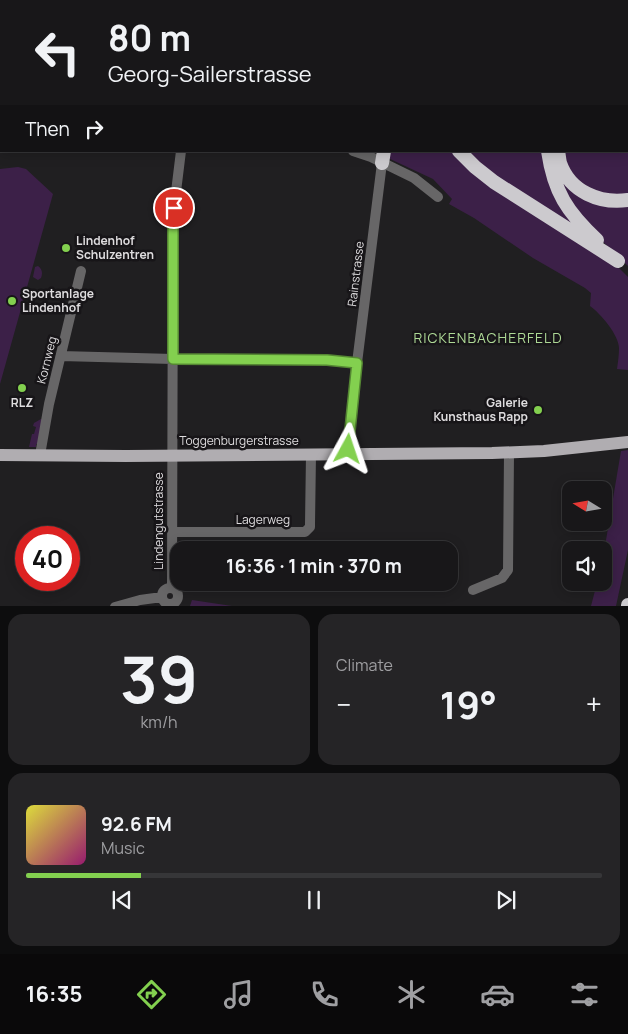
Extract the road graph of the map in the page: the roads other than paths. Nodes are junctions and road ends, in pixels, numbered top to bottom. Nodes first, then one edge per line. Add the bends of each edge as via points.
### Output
1 (181, 152) edge
2 (356, 152) edge
3 (460, 152) edge
4 (556, 152) edge
5 (383, 157) edge
6 (438, 197) dead end
7 (628, 200) edge
8 (623, 265) edge
9 (81, 271) dead end
10 (61, 356) junction
11 (173, 359) junction
12 (357, 363) junction
13 (625, 443) edge
14 (509, 453) junction
15 (311, 454) junction
16 (347, 454) junction
17 (0, 455) edge
18 (40, 455) junction
19 (172, 455) junction
20 (172, 532) junction
21 (172, 541) edge
22 (170, 588) edge
23 (473, 590) dead end
24 (176, 591) edge
25 (162, 597) junction
26 (170, 605) edge
27 (116, 606) edge

1 - 11 street, Lindengutstrasse via 173,225
2 - 5 street
3 - 8 highway via 494,182
4 - 7 highway via 565,173 581,190 604,200
4 - 8 highway via 554,181 563,202 586,230
5 - 6 street
5 - 12 street, Rainstrasse
9 - 10 street, Kornweg
10 - 11 street
10 - 18 street, Kornweg
11 - 12 street
11 - 19 street, Lindengutstrasse
12 - 16 street, Rainstrasse
13 - 14 main road, Toggenburgerstrasse
14 - 16 main road, Toggenburgerstrasse
14 - 23 street via 508,570 502,578
15 - 16 main road, Toggenburgerstrasse
15 - 19 main road, Toggenburgerstrasse
15 - 20 street, Lagerweg via 310,527 305,532
17 - 18 main road, Toggenburgerstrasse
18 - 19 main road, Toggenburgerstrasse
19 - 20 street, Lindengutstrasse
20 - 21 street, Lindengutstrasse
22 - 25 street via 164,590
24 - 26 street via 175,603
25 - 26 street
25 - 27 street

